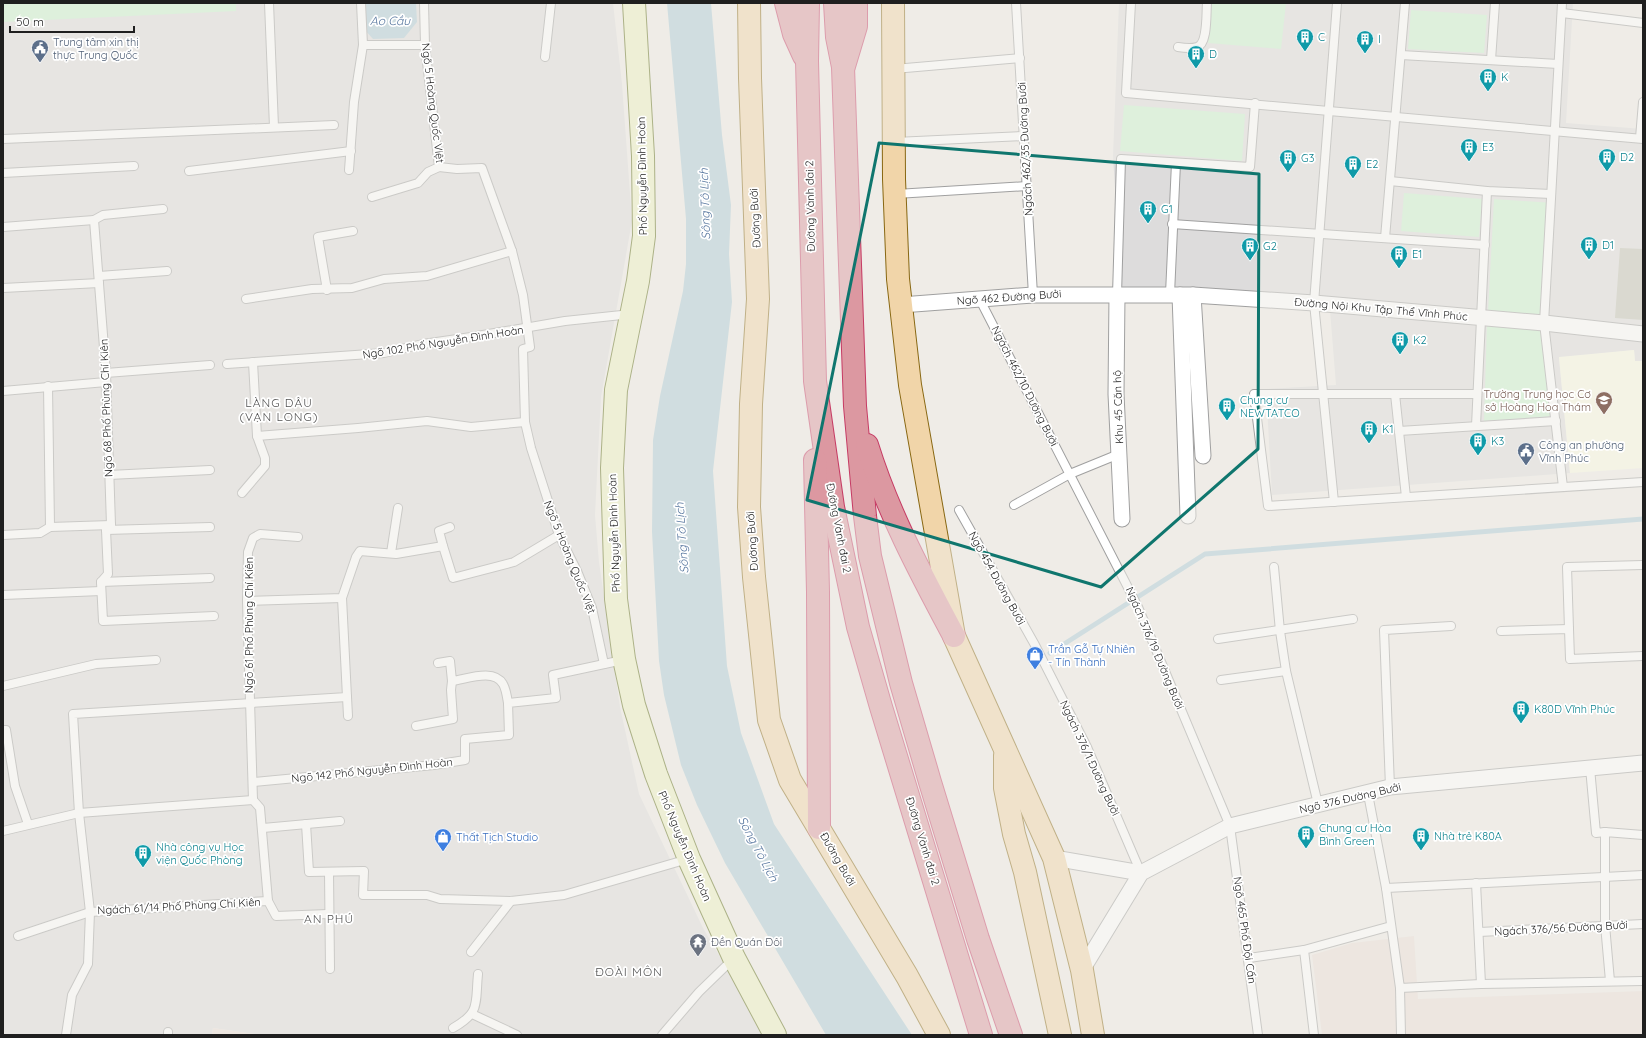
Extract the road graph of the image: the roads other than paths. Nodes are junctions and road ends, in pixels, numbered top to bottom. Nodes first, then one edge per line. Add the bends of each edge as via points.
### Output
1 (269, 3) edge
2 (361, 3) edge
3 (424, 3) edge
4 (552, 3) edge
5 (634, 3) edge
6 (749, 3) edge
7 (786, 3) edge
8 (808, 3) edge
9 (835, 3) edge
10 (856, 3) edge
11 (893, 3) edge
12 (1016, 3) edge
13 (1131, 3) edge
14 (1207, 3) edge
15 (1337, 3) edge
16 (1405, 3) edge
17 (1495, 3) edge
18 (1562, 3) edge
19 (1562, 13) junction
20 (1643, 22) edge
21 (362, 45) junction
22 (425, 45) junction
23 (1178, 47) dead end
24 (1401, 55) junction
25 (545, 56) dead end
26 (1020, 58) junction
27 (1491, 60) junction
28 (807, 61) junction
29 (1558, 64) junction
30 (843, 68) junction
31 (893, 69) junction
32 (1643, 102) edge
33 (1255, 103) junction
34 (1329, 110) junction
35 (1396, 116) junction
36 (334, 125) dead end
37 (274, 127) junction
38 (1555, 130) junction
39 (1024, 136) junction
40 (1641, 138) edge
41 (3, 139) edge
42 (894, 142) junction
43 (351, 151) junction
44 (1176, 163) junction
45 (134, 166) dead end
46 (439, 167) junction
47 (349, 170) dead end
48 (189, 171) dead end
49 (3, 172) edge
50 (1390, 181) junction
51 (1027, 186) junction
52 (1487, 191) junction
53 (1551, 194) junction
54 (895, 195) junction
55 (372, 197) dead end
56 (163, 209) dead end
57 (94, 220) junction
58 (1172, 224) junction
59 (3, 227) edge
60 (353, 231) dead end
61 (1319, 234) junction
62 (1385, 238) junction
63 (1485, 245) junction
64 (512, 251) junction
65 (167, 271) dead end
66 (99, 279) junction
67 (3, 288) edge
68 (327, 290) junction
69 (1033, 295) junction
70 (1117, 295) junction
71 (1181, 295) junction
72 (979, 298) junction
73 (246, 299) dead end
74 (1314, 303) junction
75 (901, 306) junction
76 (632, 314) junction
77 (1481, 318) junction
78 (1544, 323) junction
79 (528, 328) junction
80 (1643, 334) edge
81 (253, 362) junction
82 (227, 364) dead end
83 (210, 365) dead end
84 (106, 373) junction
85 (815, 381) junction
86 (106, 382) junction
87 (48, 386) junction
88 (3, 391) edge
89 (1323, 394) junction
90 (1395, 394) junction
91 (1477, 394) junction
92 (855, 406) junction
93 (1556, 421) junction
94 (525, 422) junction
95 (1476, 426) junction
96 (1399, 431) junction
97 (257, 436) junction
98 (1119, 454) junction
99 (1203, 456) dead end
100 (210, 470) dead end
101 (1070, 474) junction
102 (109, 475) junction
103 (1643, 482) edge
104 (1563, 487) junction
105 (242, 493) dead end
106 (1406, 497) junction
107 (1334, 502) junction
108 (1014, 505) dead end
109 (398, 508) dead end
110 (959, 510) dead end
111 (1188, 516) dead end
112 (1122, 519) dead end
113 (50, 527) junction
114 (210, 527) dead end
115 (450, 527) dead end
116 (108, 528) junction
117 (3, 535) edge
118 (560, 535) junction
119 (298, 537) dead end
120 (443, 546) junction
121 (391, 553) junction
122 (1643, 565) edge
123 (1274, 568) dead end
124 (210, 578) dead end
125 (101, 582) junction
126 (101, 591) junction
127 (3, 595) edge
128 (342, 598) junction
129 (247, 601) junction
130 (214, 616) dead end
131 (1353, 620) dead end
132 (1451, 626) dead end
133 (1280, 630) junction
134 (1569, 630) junction
135 (1501, 631) dead end
136 (954, 636) junction
137 (1218, 639) dead end
138 (1035, 645) joint
139 (1643, 656) edge
140 (156, 660) dead end
141 (614, 662) junction
142 (438, 663) dead end
143 (1286, 671) junction
144 (1220, 680) dead end
145 (452, 681) junction
146 (3, 686) edge
147 (347, 697) junction
148 (249, 703) junction
149 (508, 703) junction
150 (73, 714) joint
151 (348, 716) dead end
152 (416, 726) dead end
153 (3, 730) edge
154 (1005, 747) junction
155 (1643, 763) edge
156 (1590, 768) junction
157 (253, 782) junction
158 (1390, 787) junction
159 (1368, 794) junction
160 (253, 800) junction
161 (1318, 804) junction
162 (80, 813) junction
163 (340, 821) dead end
164 (28, 824) junction
165 (306, 824) junction
166 (1230, 826) junction
167 (263, 828) junction
168 (819, 828) junction
169 (3, 831) edge
170 (1605, 832) junction
171 (1643, 835) edge
172 (1054, 858) junction
173 (689, 859) junction
174 (329, 872) junction
175 (1141, 873) junction
176 (1606, 876) junction
177 (1643, 876) edge
178 (1476, 883) junction
179 (1386, 888) junction
180 (268, 901) junction
181 (511, 901) junction
182 (90, 912) junction
183 (328, 914) junction
184 (1643, 924) edge
185 (1606, 925) junction
186 (1391, 926) junction
187 (1479, 932) junction
188 (18, 936) dead end
189 (1304, 950) junction
190 (471, 952) dead end
191 (734, 958) junction
192 (1249, 958) junction
193 (330, 969) dead end
194 (1082, 970) junction
195 (478, 974) dead end
196 (1610, 980) junction
197 (1643, 981) edge
198 (1481, 984) junction
199 (1400, 988) junction
200 (472, 1014) junction
201 (453, 1028) dead end
202 (1009, 1031) edge
203 (66, 1035) edge
204 (517, 1035) edge
205 (662, 1035) edge
206 (775, 1035) edge
207 (939, 1035) edge
208 (981, 1035) edge
209 (1060, 1035) edge
210 (1093, 1035) edge
211 (1258, 1035) edge
212 (1314, 1035) edge
213 (1401, 1035) edge

1 - 37 lane
2 - 21 lane
3 - 22 lane, Ngõ 5 Hoàng Quốc Việt
4 - 25 lane
5 - 76 main road, Phố Nguyễn Đình Hoàn via 643,156 644,236
6 - 168 main road, Đường Bưởi via 758,299 749,463 754,577 769,720 790,780
7 - 28 highway via 794,34
8 - 28 highway, Đường Vành đai 2
9 - 30 highway via 837,37
10 - 30 highway via 856,26
11 - 31 main road
12 - 26 lane, Ngách 462/35 Đường Bưởi
13 - 33 lane via 1126,93
14 - 23 lane via 1203,43 1197,47
15 - 34 lane
16 - 24 lane
17 - 27 lane
18 - 19 lane
19 - 20 lane
19 - 29 lane
21 - 22 lane
21 - 43 lane via 354,102
22 - 46 lane, Ngõ 5 Hoàng Quốc Việt
24 - 27 lane
24 - 35 lane
26 - 31 lane
26 - 39 lane, Ngách 462/35 Đường Bưởi
27 - 29 lane
28 - 85 highway, Đường Vành đai 2
29 - 38 lane
30 - 92 highway
31 - 42 main road
32 - 40 lane
33 - 34 lane
33 - 44 lane via 1250,167
34 - 35 lane
34 - 61 lane
35 - 38 lane
35 - 50 lane
36 - 37 lane
37 - 41 lane
38 - 40 lane
38 - 53 lane
39 - 42 lane
39 - 51 lane, Ngách 462/35 Đường Bưởi
42 - 54 main road
43 - 47 lane
43 - 48 lane
44 - 58 lane
44 - 70 lane via 1121,159
45 - 49 lane
46 - 55 lane via 428,172 418,183
46 - 64 lane, Ngõ 5 Hoàng Quốc Việt via 482,168
50 - 52 lane
50 - 62 lane
51 - 54 lane
51 - 69 lane, Ngách 462/35 Đường Bưởi
52 - 53 lane
52 - 63 lane
53 - 78 lane
54 - 75 main road
56 - 57 lane via 103,215
57 - 59 lane
57 - 66 lane, Ngõ 68 Phố Phùng Chí Kiên
58 - 61 lane
58 - 71 lane
60 - 68 lane via 318,237
61 - 62 lane
61 - 74 lane
62 - 63 lane
63 - 77 lane
64 - 68 lane via 427,276 384,279 352,288
64 - 79 lane, Ngõ 5 Hoàng Quốc Việt
65 - 66 lane
66 - 67 lane
66 - 84 lane, Ngõ 68 Phố Phùng Chí Kiên
68 - 73 lane via 312,288
69 - 70 street, Ngõ 462 Đường Bưởi
69 - 72 street, Ngõ 462 Đường Bưởi
70 - 71 street, Đường Nội Khu Tập Thể Vĩnh Phúc
70 - 98 street, Khu 45 Căn hộ via 1116,394
71 - 74 street, Đường Nội Khu Tập Thể Vĩnh Phúc
71 - 99 street
71 - 111 street
72 - 75 street, Ngõ 462 Đường Bưởi
72 - 101 lane, Ngách 462/10 Đường Bưởi
74 - 77 street, Đường Nội Khu Tập Thể Vĩnh Phúc
74 - 89 lane
75 - 136 main road via 923,468
76 - 79 lane, Ngõ 102 Phố Nguyễn Đình Hoàn via 565,321
76 - 141 main road, Phố Nguyễn Đình Hoàn via 616,390 612,468 616,599
77 - 78 street, Đường Nội Khu Tập Thể Vĩnh Phúc
77 - 91 lane
78 - 80 street, Đường Nội Khu Tập Thể Vĩnh Phúc
78 - 93 lane
79 - 81 lane, Ngõ 102 Phố Nguyễn Đình Hoàn via 423,344 384,353
79 - 94 lane, Ngõ 5 Hoàng Quốc Việt via 530,347 523,349
81 - 82 lane, Ngõ 102 Phố Nguyễn Đình Hoàn
81 - 97 lane
83 - 84 lane
84 - 86 lane, Ngõ 68 Phố Phùng Chí Kiên
85 - 168 highway
85 - 208 highway, Đường Vành đai 2 via 833,507 858,627
86 - 87 lane
86 - 102 lane, Ngõ 68 Phố Phùng Chí Kiên
87 - 88 lane
87 - 113 lane
89 - 90 lane
89 - 107 lane
89 - 107 lane via 1254,394 1268,506
90 - 91 lane
90 - 96 lane
91 - 95 lane
92 - 136 highway via 874,467 910,555
92 - 202 highway via 870,556 901,683 978,939
93 - 95 lane
93 - 104 lane
94 - 97 lane via 471,427 427,421
94 - 118 lane, Ngõ 5 Hoàng Quốc Việt
95 - 96 lane
96 - 106 lane
97 - 105 lane via 265,458 265,466
98 - 101 lane
98 - 112 street, Khu 45 Căn hộ
100 - 102 lane
101 - 108 lane
101 - 166 lane, Ngách 376/19 Đường Bưởi via 1138,607
102 - 116 lane, Ngõ 68 Phố Phùng Chí Kiên
103 - 104 lane
104 - 106 lane
106 - 107 lane
109 - 121 lane
110 - 138 lane, Ngõ 454 Đường Bưởi
113 - 116 lane
113 - 117 lane via 40,533
114 - 116 lane
115 - 120 lane via 439,531
116 - 125 lane, Ngõ 68 Phố Phùng Chí Kiên via 108,574
118 - 120 lane via 514,562 452,578
118 - 141 lane, Ngõ 5 Hoàng Quốc Việt
119 - 129 lane, Ngõ 61 Phố Phùng Chí Kiên via 269,533 253,538 248,552
120 - 121 lane
121 - 128 lane via 357,553
122 - 134 lane via 1567,567
123 - 133 lane
124 - 125 lane
125 - 126 lane, Ngõ 68 Phố Phùng Chí Kiên
126 - 127 lane
126 - 130 lane, Ngõ 68 Phố Phùng Chí Kiên via 103,621
128 - 129 lane
128 - 147 lane
129 - 148 lane, Ngõ 61 Phố Phùng Chí Kiên
131 - 133 lane
132 - 158 lane via 1384,630
133 - 137 lane
133 - 143 lane
134 - 135 lane
134 - 139 lane via 1570,659
136 - 154 main road
138 - 175 lane, Ngách 376/1 Đường Bưởi via 1087,747
140 - 146 lane via 96,664
141 - 149 lane via 553,674 556,698
141 - 173 main road, Phố Nguyễn Đình Hoàn via 634,705 656,774
142 - 145 lane via 450,661
143 - 144 lane
143 - 161 lane
145 - 149 lane, Ngõ 142 Phố Nguyễn Đình Hoàn via 491,675 499,678 504,685
145 - 152 lane via 450,690 453,719
147 - 148 lane
147 - 151 lane
148 - 150 lane, Ngõ 61 Phố Phùng Chí Kiên
148 - 157 lane
149 - 157 lane, Ngõ 142 Phố Nguyễn Đình Hoàn via 509,735 465,739 465,760
150 - 162 lane, Ngách 61/14 Phố Phùng Chí Kiên
153 - 164 lane via 6,730 15,786
154 - 172 main road
154 - 209 main road via 1005,788
155 - 156 street, Ngõ 376 Đường Bưởi
156 - 158 street, Ngõ 376 Đường Bưởi
156 - 170 lane via 1596,833
157 - 160 lane
158 - 159 street, Ngõ 376 Đường Bưởi
159 - 161 street, Ngõ 376 Đường Bưởi
159 - 179 lane
160 - 162 lane
160 - 167 lane, Ngách 61/14 Phố Phùng Chí Kiên via 260,808
161 - 166 street, Ngõ 376 Đường Bưởi
162 - 164 lane
162 - 182 lane, Ngách 61/14 Phố Phùng Chí Kiên
163 - 165 lane
164 - 169 lane
165 - 167 lane
165 - 174 lane via 309,872
166 - 175 street, Ngõ 376 Đường Bưởi
166 - 192 lane, Ngõ 465 Phố Đội Cấn
167 - 180 lane, Ngách 61/14 Phố Phùng Chí Kiên
168 - 207 main road, Đường Bưởi
170 - 171 lane
170 - 176 lane
172 - 175 street
172 - 194 main road
173 - 181 lane via 564,895
173 - 191 main road, Phố Nguyễn Đình Hoàn
174 - 181 lane via 364,871 363,895 427,895 440,899
174 - 183 lane
175 - 194 street
176 - 177 lane
176 - 178 lane
176 - 185 lane
178 - 179 lane
178 - 187 lane
179 - 186 lane
180 - 182 lane, Ngách 61/14 Phố Phùng Chí Kiên
180 - 183 lane, Ngách 61/14 Phố Phùng Chí Kiên via 276,916
181 - 190 lane
182 - 188 lane, Ngách 61/14 Phố Phùng Chí Kiên
182 - 203 lane via 88,964 72,995
183 - 193 lane
184 - 185 lane, Ngách 376/56 Đường Bưởi
185 - 187 lane, Ngách 376/56 Đường Bưởi
185 - 196 lane
186 - 189 lane
186 - 199 lane
187 - 198 lane
189 - 192 lane
189 - 212 lane
191 - 205 lane via 699,992
191 - 206 main road, Phố Nguyễn Đình Hoàn
192 - 211 lane, Ngõ 465 Phố Đội Cấn
194 - 210 main road
195 - 200 lane
196 - 197 lane
196 - 198 lane
198 - 199 lane
199 - 213 lane
200 - 201 lane
200 - 204 lane

